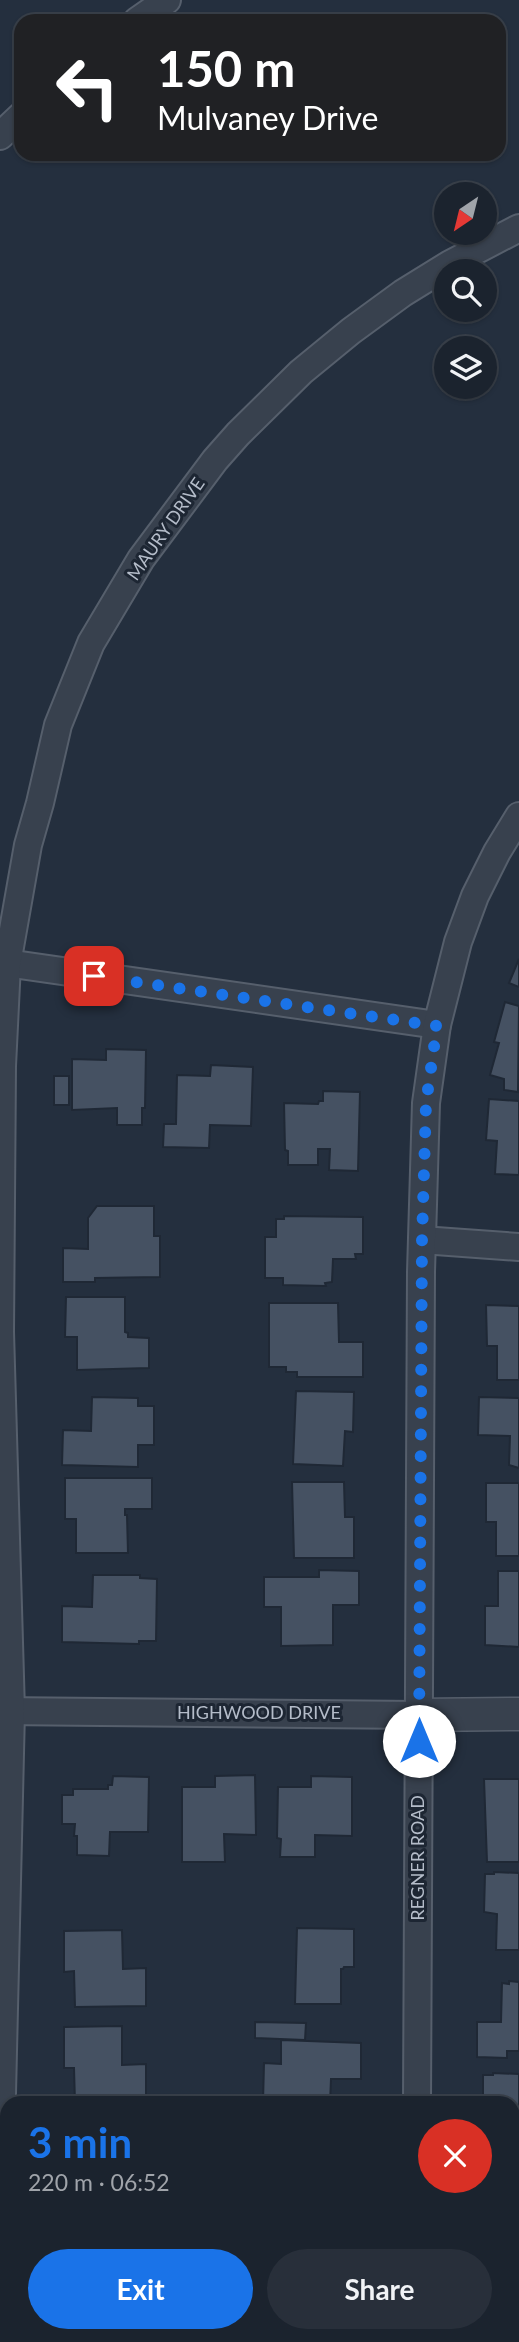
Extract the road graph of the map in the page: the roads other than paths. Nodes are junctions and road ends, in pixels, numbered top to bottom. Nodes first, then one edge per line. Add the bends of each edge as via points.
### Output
1 (167, 0) edge
2 (147, 14) edge
3 (14, 123) edge
4 (0, 136) edge
5 (519, 228) edge
6 (519, 816) edge
7 (3, 963) edge
8 (437, 1026) junction
9 (422, 1240) junction
10 (519, 1247) edge
11 (0, 1332) edge
12 (5, 1712) edge
13 (519, 1714) edge
14 (419, 1715) junction
15 (1, 2096) edge
16 (417, 2096) edge

1 - 2 street
3 - 4 street
5 - 7 street, MAURY DRIVE via 403,293 301,372 238,433 141,559 90,643 58,724
6 - 8 street, REGNER ROAD via 475,896
7 - 8 street
7 - 11 street, MAURY DRIVE
8 - 9 street, REGNER ROAD via 426,1103
9 - 10 street
9 - 14 street, REGNER ROAD
11 - 12 street, MAURY DRIVE
12 - 14 street, HIGHWOOD DRIVE
12 - 15 street, MAURY DRIVE
13 - 14 street, HIGHWOOD DRIVE
14 - 16 street, REGNER ROAD

